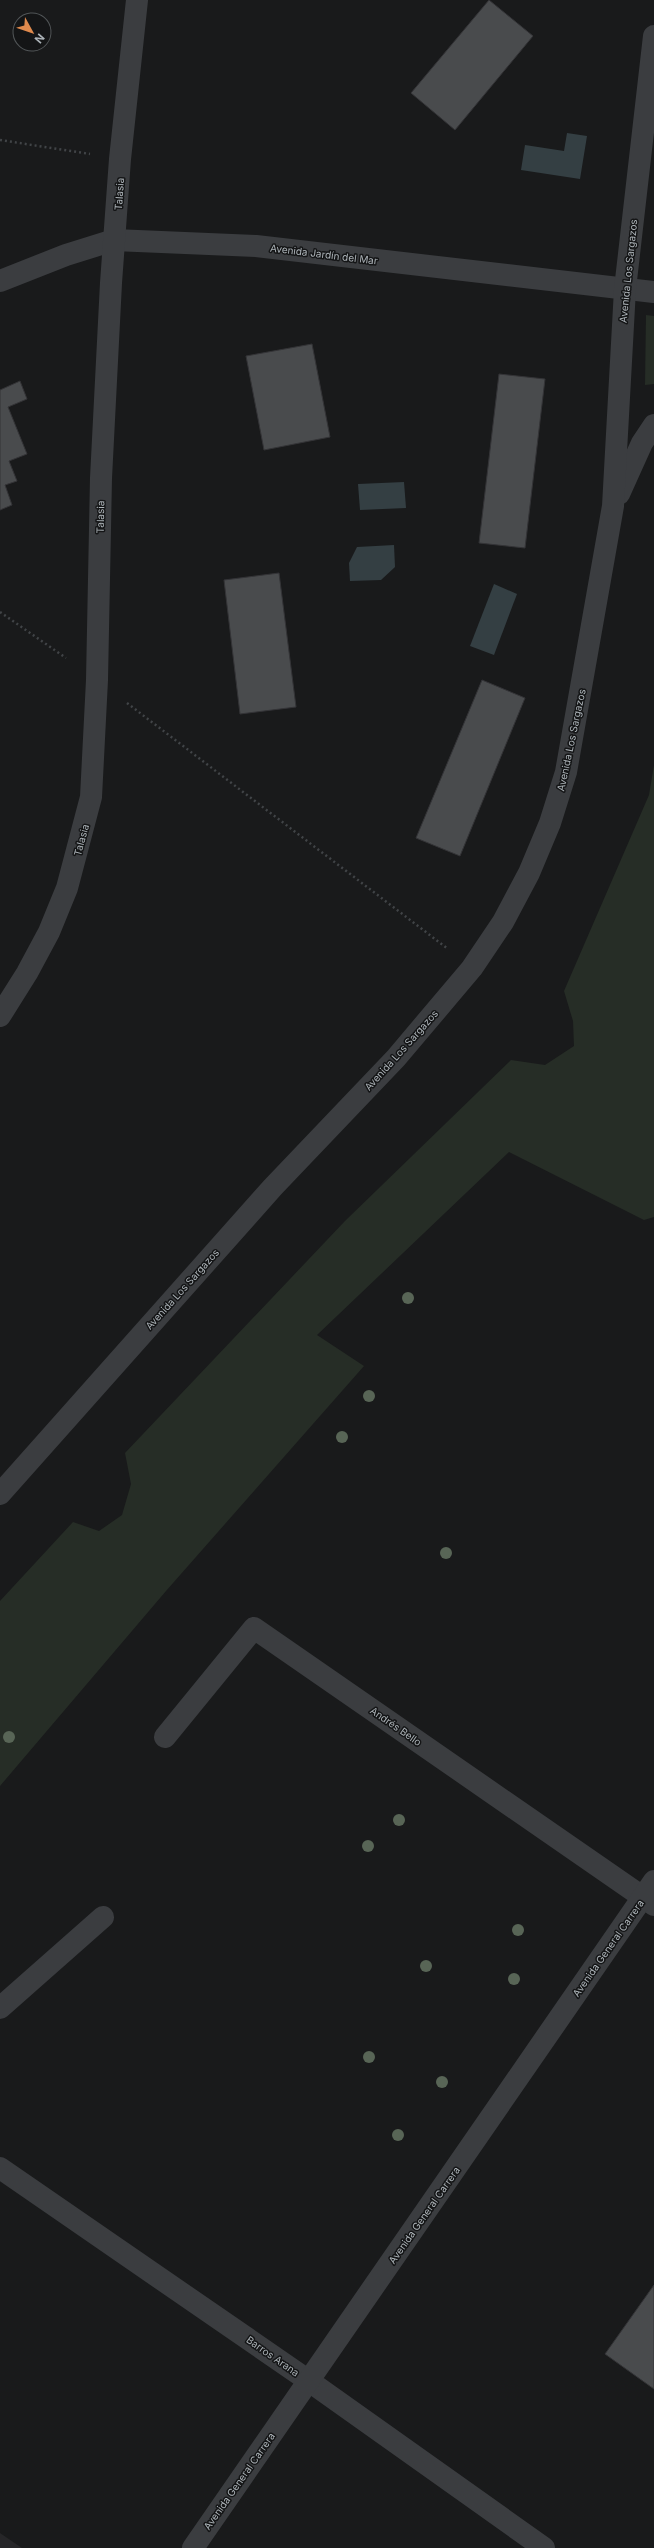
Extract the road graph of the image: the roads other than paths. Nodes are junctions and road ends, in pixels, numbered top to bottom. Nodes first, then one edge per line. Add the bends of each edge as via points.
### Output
1 (137, 0) edge
2 (654, 36) edge
3 (649, 136) edge
4 (114, 240) junction
5 (0, 281) edge
6 (625, 289) junction
7 (654, 292) edge
8 (654, 425) edge
9 (613, 506) junction
10 (0, 1016) edge
11 (0, 1494) edge
12 (165, 1737) dead end
13 (650, 1895) edge
14 (103, 1917) dead end
15 (0, 2008) edge
16 (0, 2168) edge
17 (308, 2381) junction
18 (193, 2548) edge
19 (544, 2548) edge

1 - 4 street, Talasia
2 - 3 street, Avenida Los Sargazos
3 - 6 street, Avenida Los Sargazos
4 - 5 street, Avenida Jardín del Mar via 66,255
4 - 6 street, Avenida Jardín del Mar via 256,246
4 - 10 street, Talasia via 101,478 97,680 91,797 67,888 49,932
6 - 7 street, Avenida Jardín del Mar
6 - 9 street, Avenida Los Sargazos
8 - 9 street, Avenida Los Sargazos via 642,443
9 - 11 street, Avenida Los Sargazos via 566,772 550,823 529,873 503,922 472,968 396,1058 268,1193
12 - 13 street, Andrés Bello via 254,1628
13 - 17 street, Avenida General Carrera
14 - 15 street
16 - 17 street, Barros Arana
17 - 18 street, Avenida General Carrera
17 - 19 street, Barros Arana

